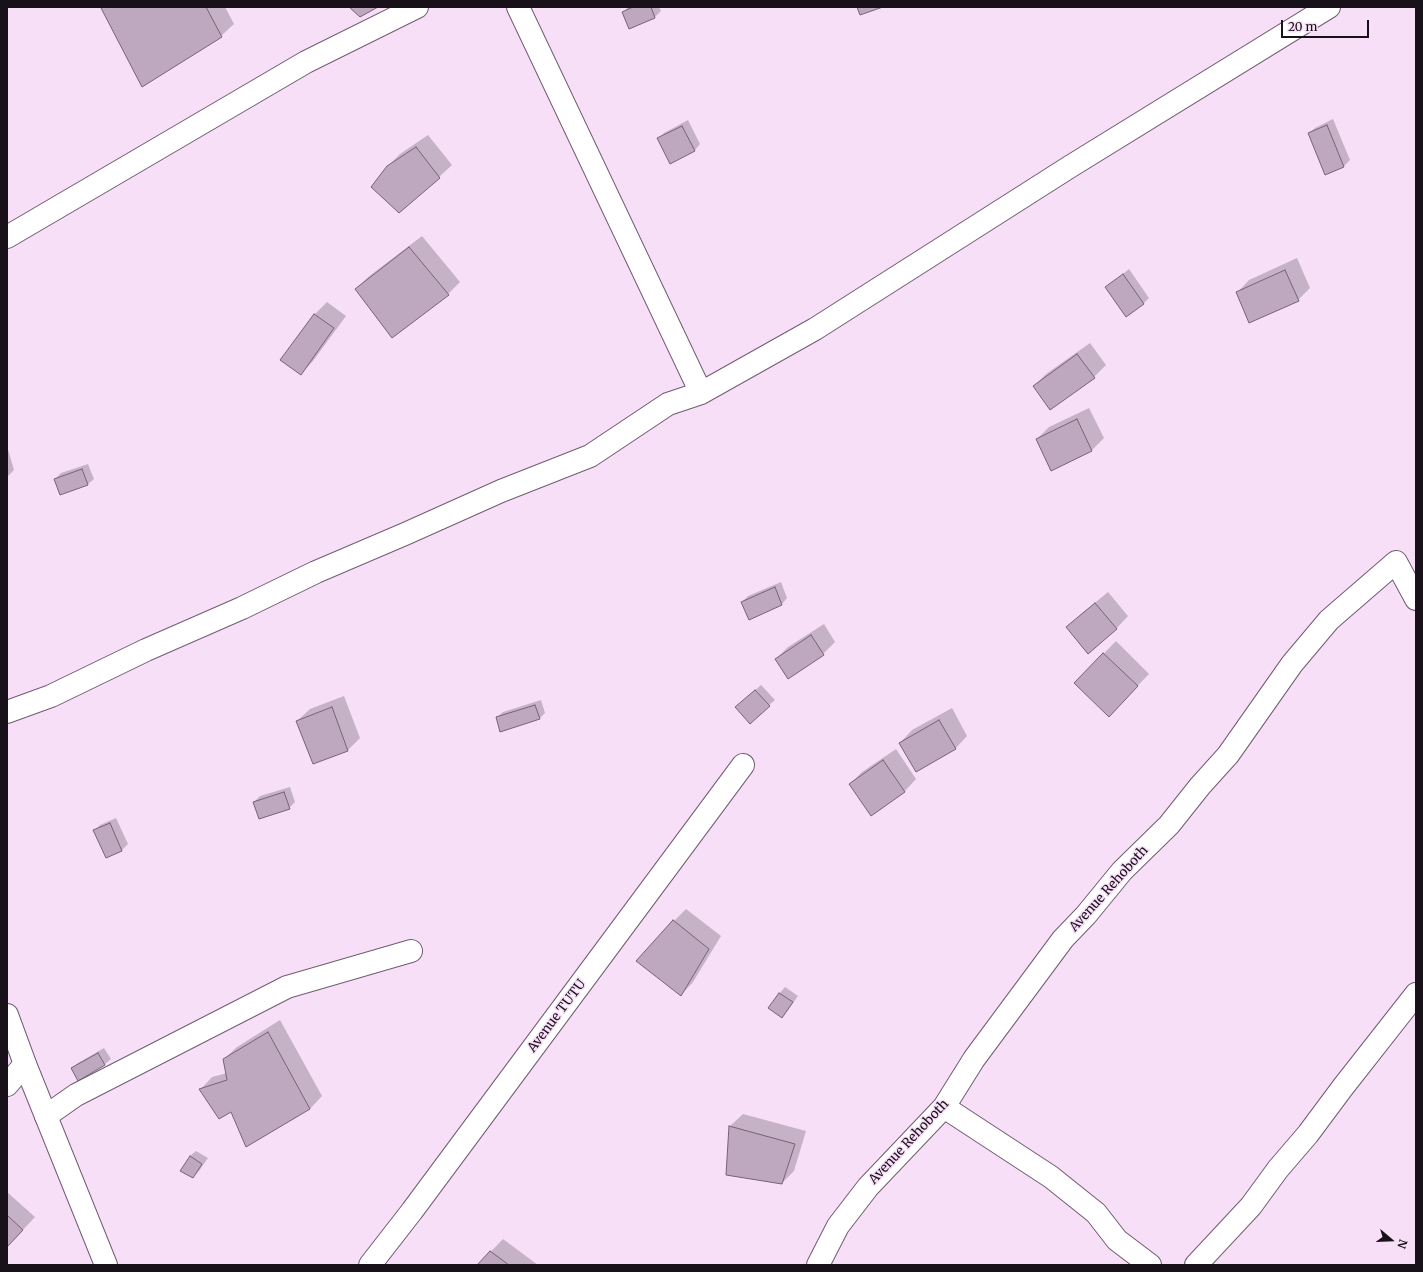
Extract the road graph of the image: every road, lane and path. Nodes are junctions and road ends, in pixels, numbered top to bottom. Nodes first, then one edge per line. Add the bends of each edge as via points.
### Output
1 (417, 7) edge
2 (518, 7) edge
3 (1329, 7) edge
4 (7, 237) edge
5 (701, 393) junction
6 (1416, 599) edge
7 (7, 712) edge
8 (743, 765) dead end
9 (411, 951) dead end
10 (1416, 994) edge
11 (7, 1015) edge
12 (25, 1064) junction
13 (7, 1085) edge
14 (944, 1107) junction
15 (46, 1116) junction
16 (106, 1265) edge
17 (370, 1265) edge
18 (818, 1265) edge
19 (1150, 1265) edge
20 (1196, 1265) edge

1 - 4 street via 306,62
2 - 5 street
3 - 5 street via 1071,166 815,329
5 - 7 street via 668,404 590,456 501,491 316,572 51,696
6 - 14 street, Avenue Rehoboth via 1396,562 1329,620 1292,664 1228,755 1169,825 1122,871 1063,940 974,1059
8 - 17 street, Avenue TUTU
9 - 15 street via 286,987 76,1095
10 - 20 street via 1251,1206
11 - 12 street
12 - 13 street
12 - 15 street
14 - 18 street, Avenue Rehoboth via 868,1187 838,1226
14 - 19 street via 1051,1177 1096,1213 1117,1240
15 - 16 street

